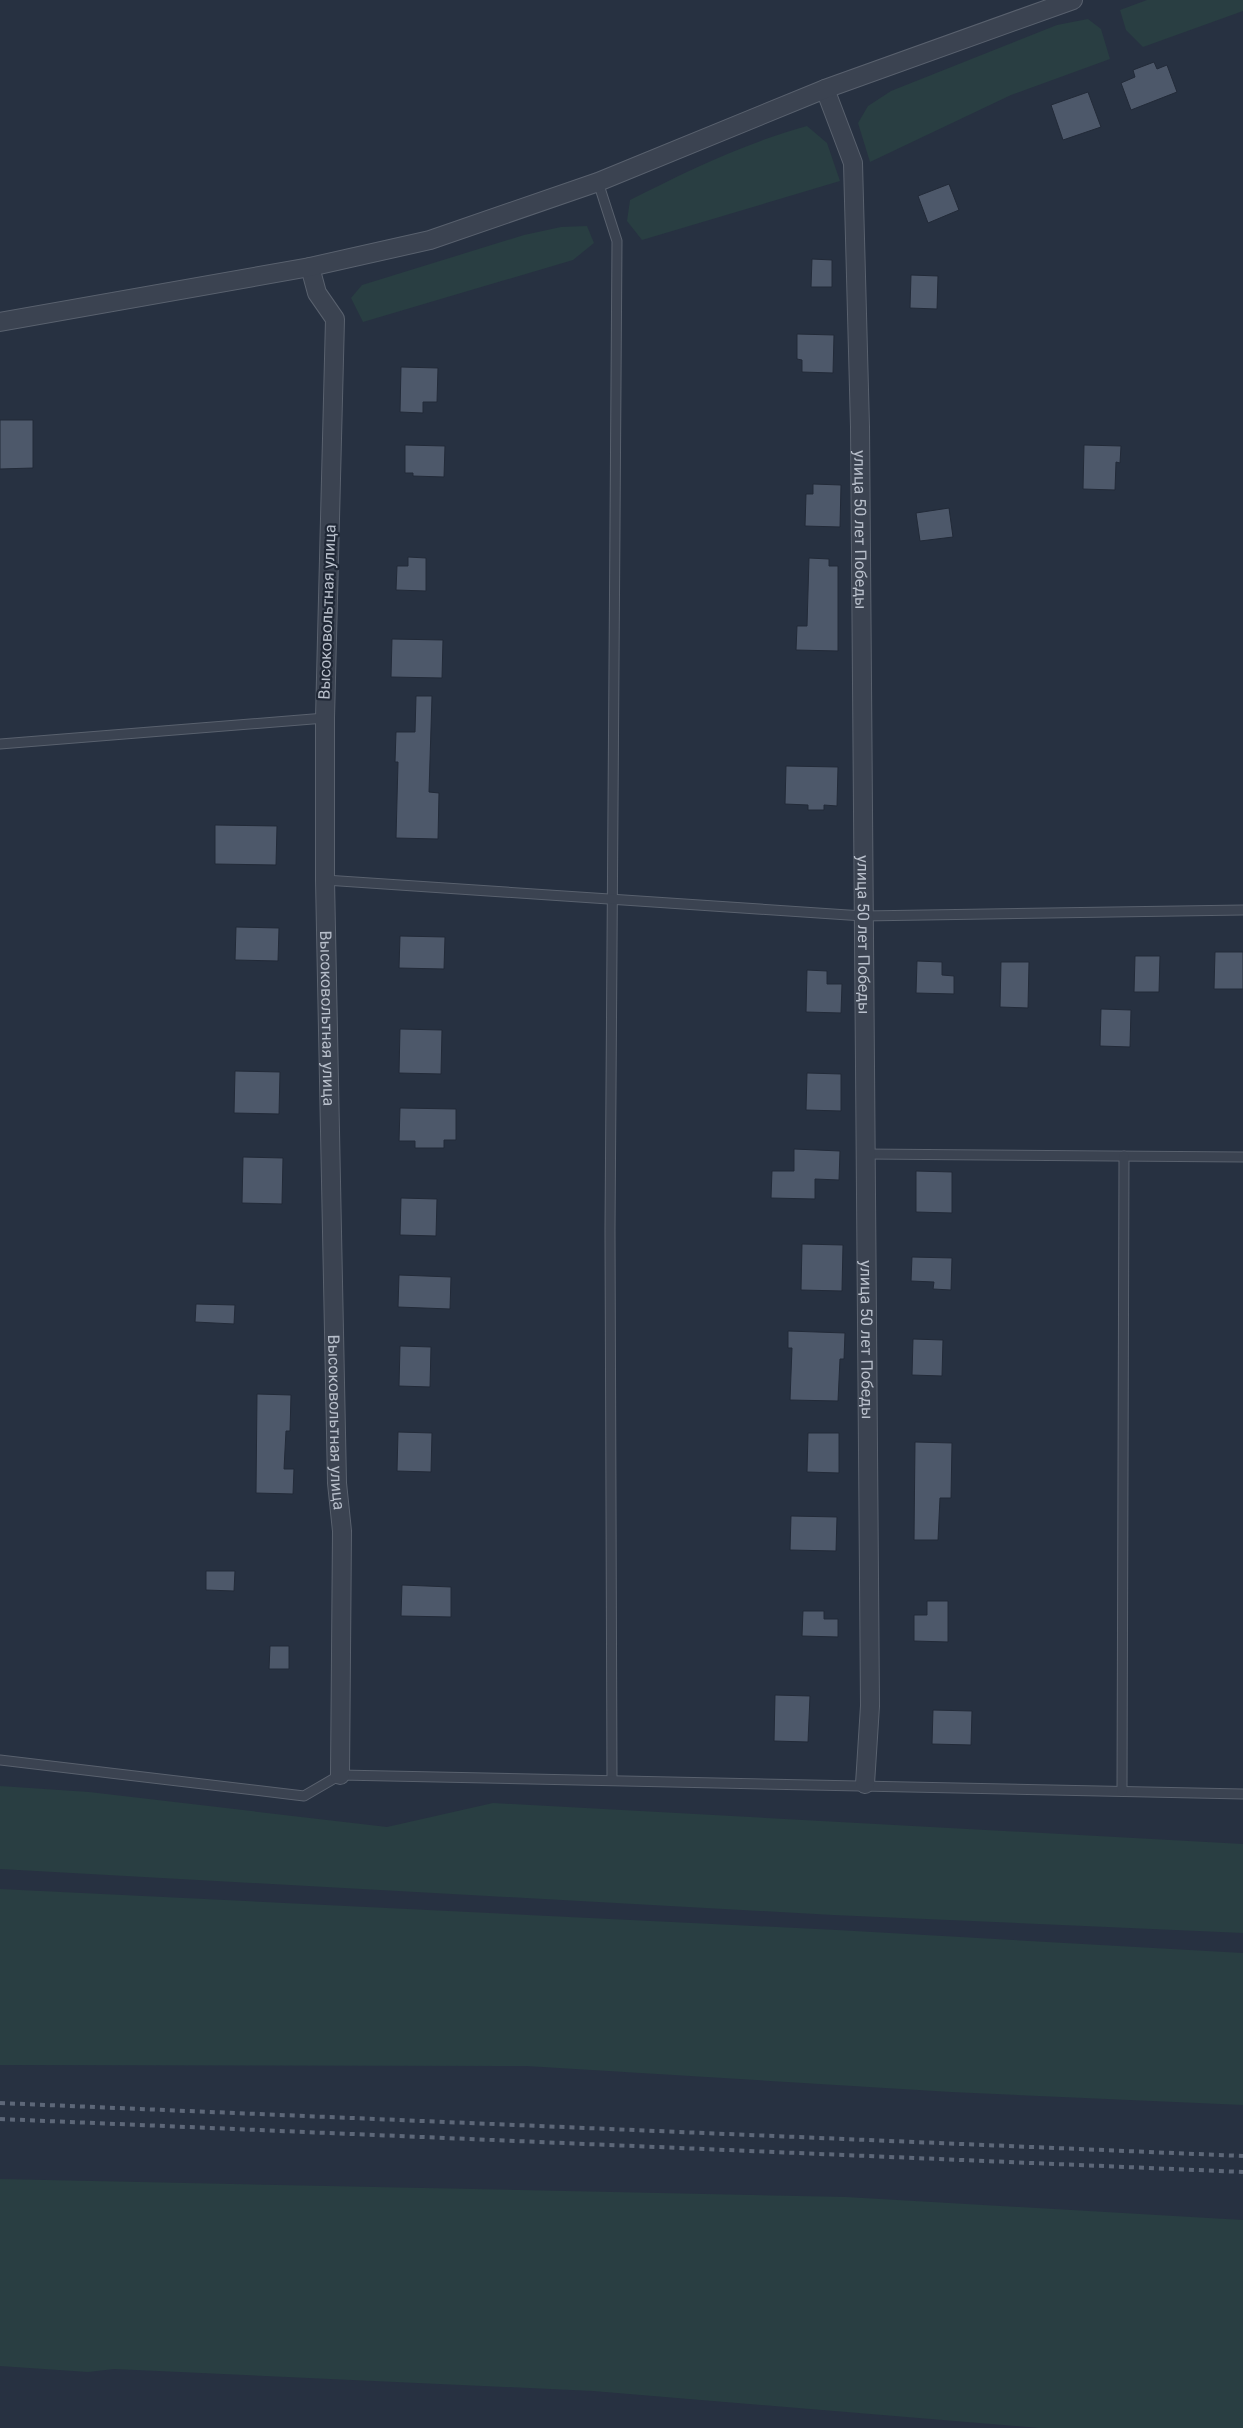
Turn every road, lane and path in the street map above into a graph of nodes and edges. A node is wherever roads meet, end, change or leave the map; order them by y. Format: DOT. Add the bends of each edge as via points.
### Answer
graph roads {
  1 [pos="1073,0"];
  2 [pos="825,89"];
  3 [pos="598,182"];
  4 [pos="310,267"];
  5 [pos="0,322"];
  6 [pos="324,718"];
  7 [pos="0,744"];
  8 [pos="325,880"];
  9 [pos="613,900"];
  10 [pos="1243,910"];
  11 [pos="863,916"];
  12 [pos="865,1154"];
  13 [pos="1124,1156"];
  14 [pos="1243,1157"];
  15 [pos="0,1760"];
  16 [pos="340,1775"];
  17 [pos="612,1780"];
  18 [pos="865,1784"];
  19 [pos="1122,1791"];
  20 [pos="1243,1794"];
  1 -- 2 [label="street"];
  2 -- 3 [label="street"];
  2 -- 11 [label="street, улица 50 лет Победы" via="852,163 860,427"];
  3 -- 4 [label="street" via="430,240"];
  3 -- 9 [label="lane" via="617,242"];
  4 -- 5 [label="street"];
  4 -- 6 [label="street, Высоковольтная улица" via="317,294 335,319"];
  6 -- 7 [label="lane"];
  6 -- 8 [label="street, Высоковольтная улица"];
  8 -- 9 [label="lane"];
  8 -- 16 [label="street, Высоковольтная улица" via="337,1483 342,1531"];
  9 -- 11 [label="lane"];
  9 -- 17 [label="lane" via="610,1230"];
  10 -- 11 [label="lane"];
  11 -- 12 [label="street, улица 50 лет Победы"];
  12 -- 13 [label="lane"];
  12 -- 18 [label="street, улица 50 лет Победы" via="870,1706"];
  13 -- 14 [label="lane"];
  13 -- 19 [label="lane"];
  15 -- 16 [label="lane" via="304,1796"];
  16 -- 17 [label="lane"];
  17 -- 18 [label="lane"];
  18 -- 19 [label="lane"];
  19 -- 20 [label="lane"];
}
